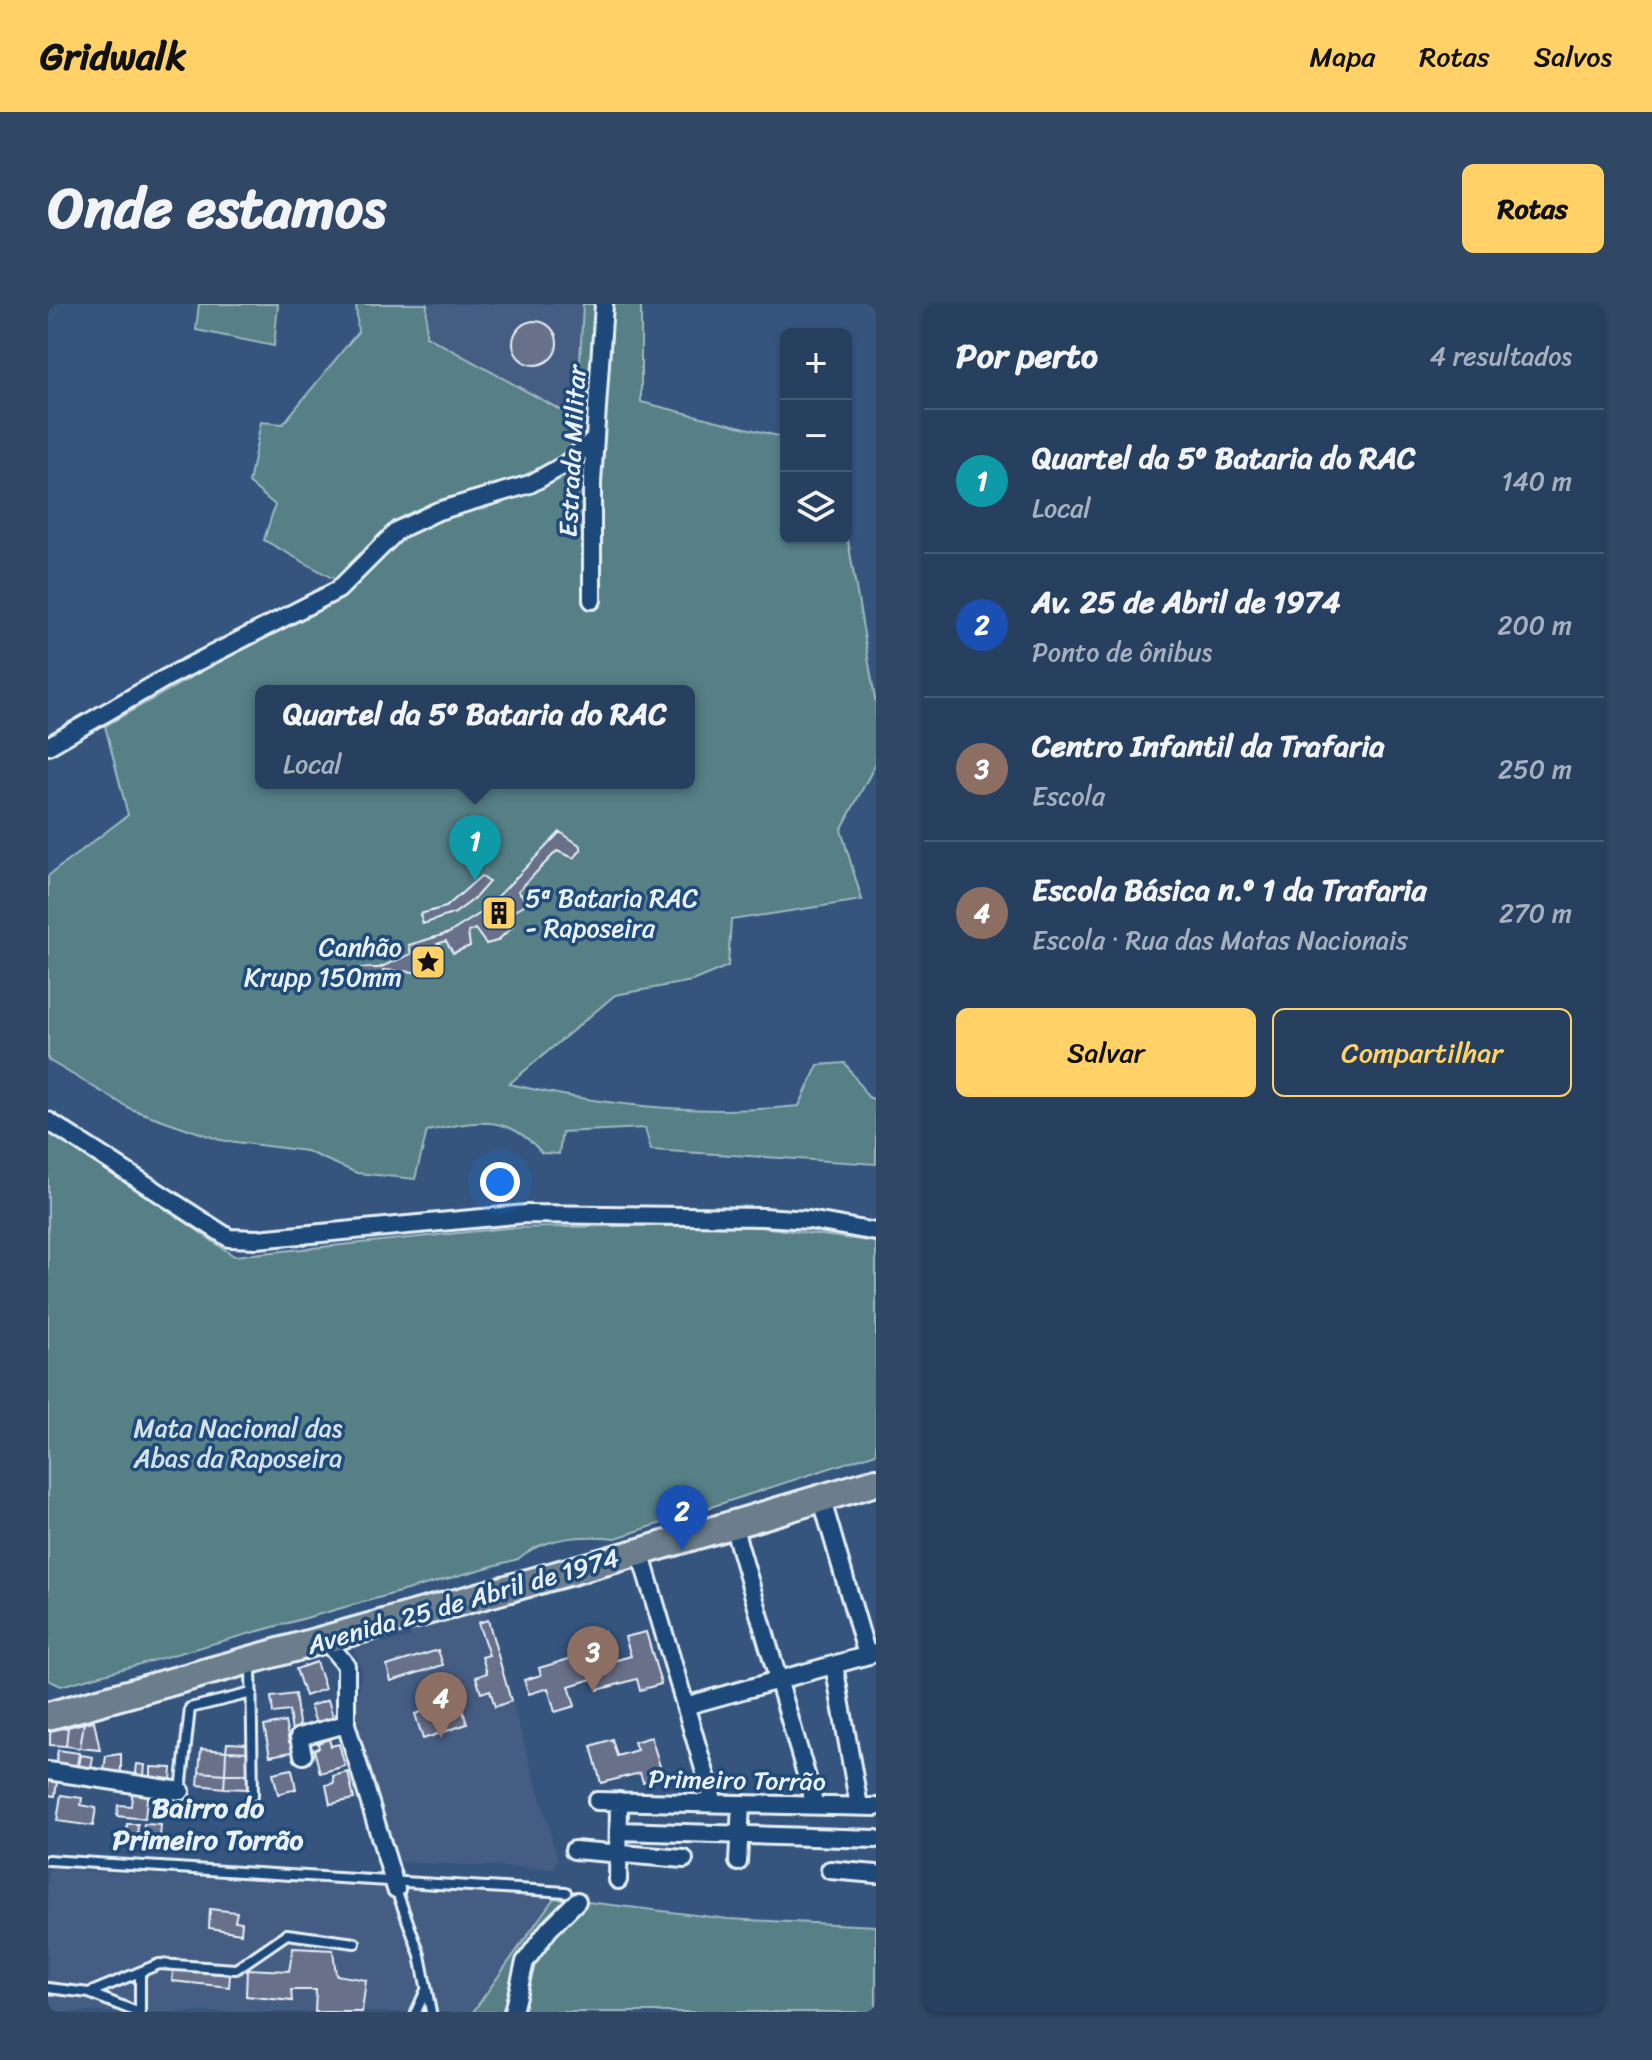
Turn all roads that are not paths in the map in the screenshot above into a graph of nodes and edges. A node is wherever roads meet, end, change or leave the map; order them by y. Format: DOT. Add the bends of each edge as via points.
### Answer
graph roads {
  1 [pos="604,304"];
  2 [pos="594,439"];
  3 [pos="592,600"];
  4 [pos="48,746"];
  5 [pos="48,1121"];
  6 [pos="876,1232"];
  7 [pos="876,1482"];
  8 [pos="821,1497"];
  9 [pos="733,1525"];
  10 [pos="640,1552"];
  11 [pos="325,1640"];
  12 [pos="872,1654"];
  13 [pos="251,1660"];
  14 [pos="834,1665"];
  15 [pos="778,1680"];
  16 [pos="252,1693"];
  17 [pos="685,1706"];
  18 [pos="48,1716"];
  19 [pos="346,1724"];
  20 [pos="303,1755"];
  21 [pos="48,1771"];
  22 [pos="181,1791"];
  23 [pos="253,1795"];
  24 [pos="597,1801"];
  25 [pos="619,1801"];
  26 [pos="714,1803"];
  27 [pos="741,1804"];
  28 [pos="815,1805"];
  29 [pos="859,1806"];
  30 [pos="876,1807"];
  31 [pos="619,1831"];
  32 [pos="740,1835"];
  33 [pos="876,1839"];
  34 [pos="574,1850"];
  35 [pos="618,1853"];
  36 [pos="684,1859"];
  37 [pos="48,1860"];
  38 [pos="738,1862"];
  39 [pos="830,1870"];
  40 [pos="876,1874"];
  41 [pos="618,1880"];
  42 [pos="395,1885"];
  43 [pos="572,1896"];
  44 [pos="355,1943"];
  45 [pos="140,1973"];
  46 [pos="48,1988"];
  47 [pos="426,1989"];
  48 [pos="89,1993"];
  49 [pos="139,2012"];
  50 [pos="416,2012"];
  51 [pos="431,2012"];
  52 [pos="513,2012"];
  1 -- 2 [label="street, Estrada Militar"];
  2 -- 3 [label="street, Estrada Militar"];
  2 -- 4 [label="street" via="566,464 530,484 438,511 398,530 338,590 164,679"];
  5 -- 6 [label="street" via="229,1238 541,1214 763,1217"];
  7 -- 8 [label="main road, Avenida 25 de Abril de 1974"];
  8 -- 9 [label="main road, Avenida 25 de Abril de 1974"];
  8 -- 12 [label="street"];
  9 -- 10 [label="main road, Avenida 25 de Abril de 1974"];
  9 -- 15 [label="street"];
  10 -- 11 [label="main road, Avenida 25 de Abril de 1974"];
  10 -- 17 [label="street"];
  11 -- 13 [label="main road, Avenida 25 de Abril de 1974"];
  11 -- 19 [label="street" via="346,1665"];
  12 -- 14 [label="street"];
  13 -- 16 [label="lane"];
  13 -- 18 [label="main road, Avenida 25 de Abril de 1974"];
  14 -- 15 [label="street"];
  14 -- 29 [label="street"];
  15 -- 17 [label="street"];
  15 -- 28 [label="street"];
  16 -- 22 [label="lane" via="190,1708"];
  16 -- 23 [label="lane"];
  17 -- 26 [label="street"];
  19 -- 20 [label="street" via="299,1737"];
  19 -- 42 [label="street"];
  21 -- 22 [label="street"];
  24 -- 25 [label="street, Primeiro Torrão"];
  25 -- 26 [label="street, Primeiro Torrão"];
  25 -- 31 [label="street"];
  26 -- 27 [label="street, Primeiro Torrão"];
  27 -- 28 [label="street, Primeiro Torrão"];
  27 -- 32 [label="street"];
  28 -- 29 [label="street, Primeiro Torrão"];
  29 -- 30 [label="street, Primeiro Torrão"];
  31 -- 32 [label="street, Primeiro Torrão"];
  31 -- 35 [label="street"];
  32 -- 33 [label="street, Primeiro Torrão"];
  32 -- 38 [label="street"];
  34 -- 35 [label="street"];
  35 -- 36 [label="street"];
  35 -- 41 [label="street"];
  37 -- 42 [label="lane"];
  39 -- 40 [label="street"];
  42 -- 43 [label="lane"];
  42 -- 47 [label="lane"];
  43 -- 52 [label="street" via="525,1962"];
  44 -- 45 [label="lane" via="287,1934 236,1969 159,1964"];
  45 -- 48 [label="lane"];
  45 -- 49 [label="lane"];
  46 -- 48 [label="lane"];
  47 -- 50 [label="lane"];
  47 -- 51 [label="lane"];
  48 -- 49 [label="lane"];
}
